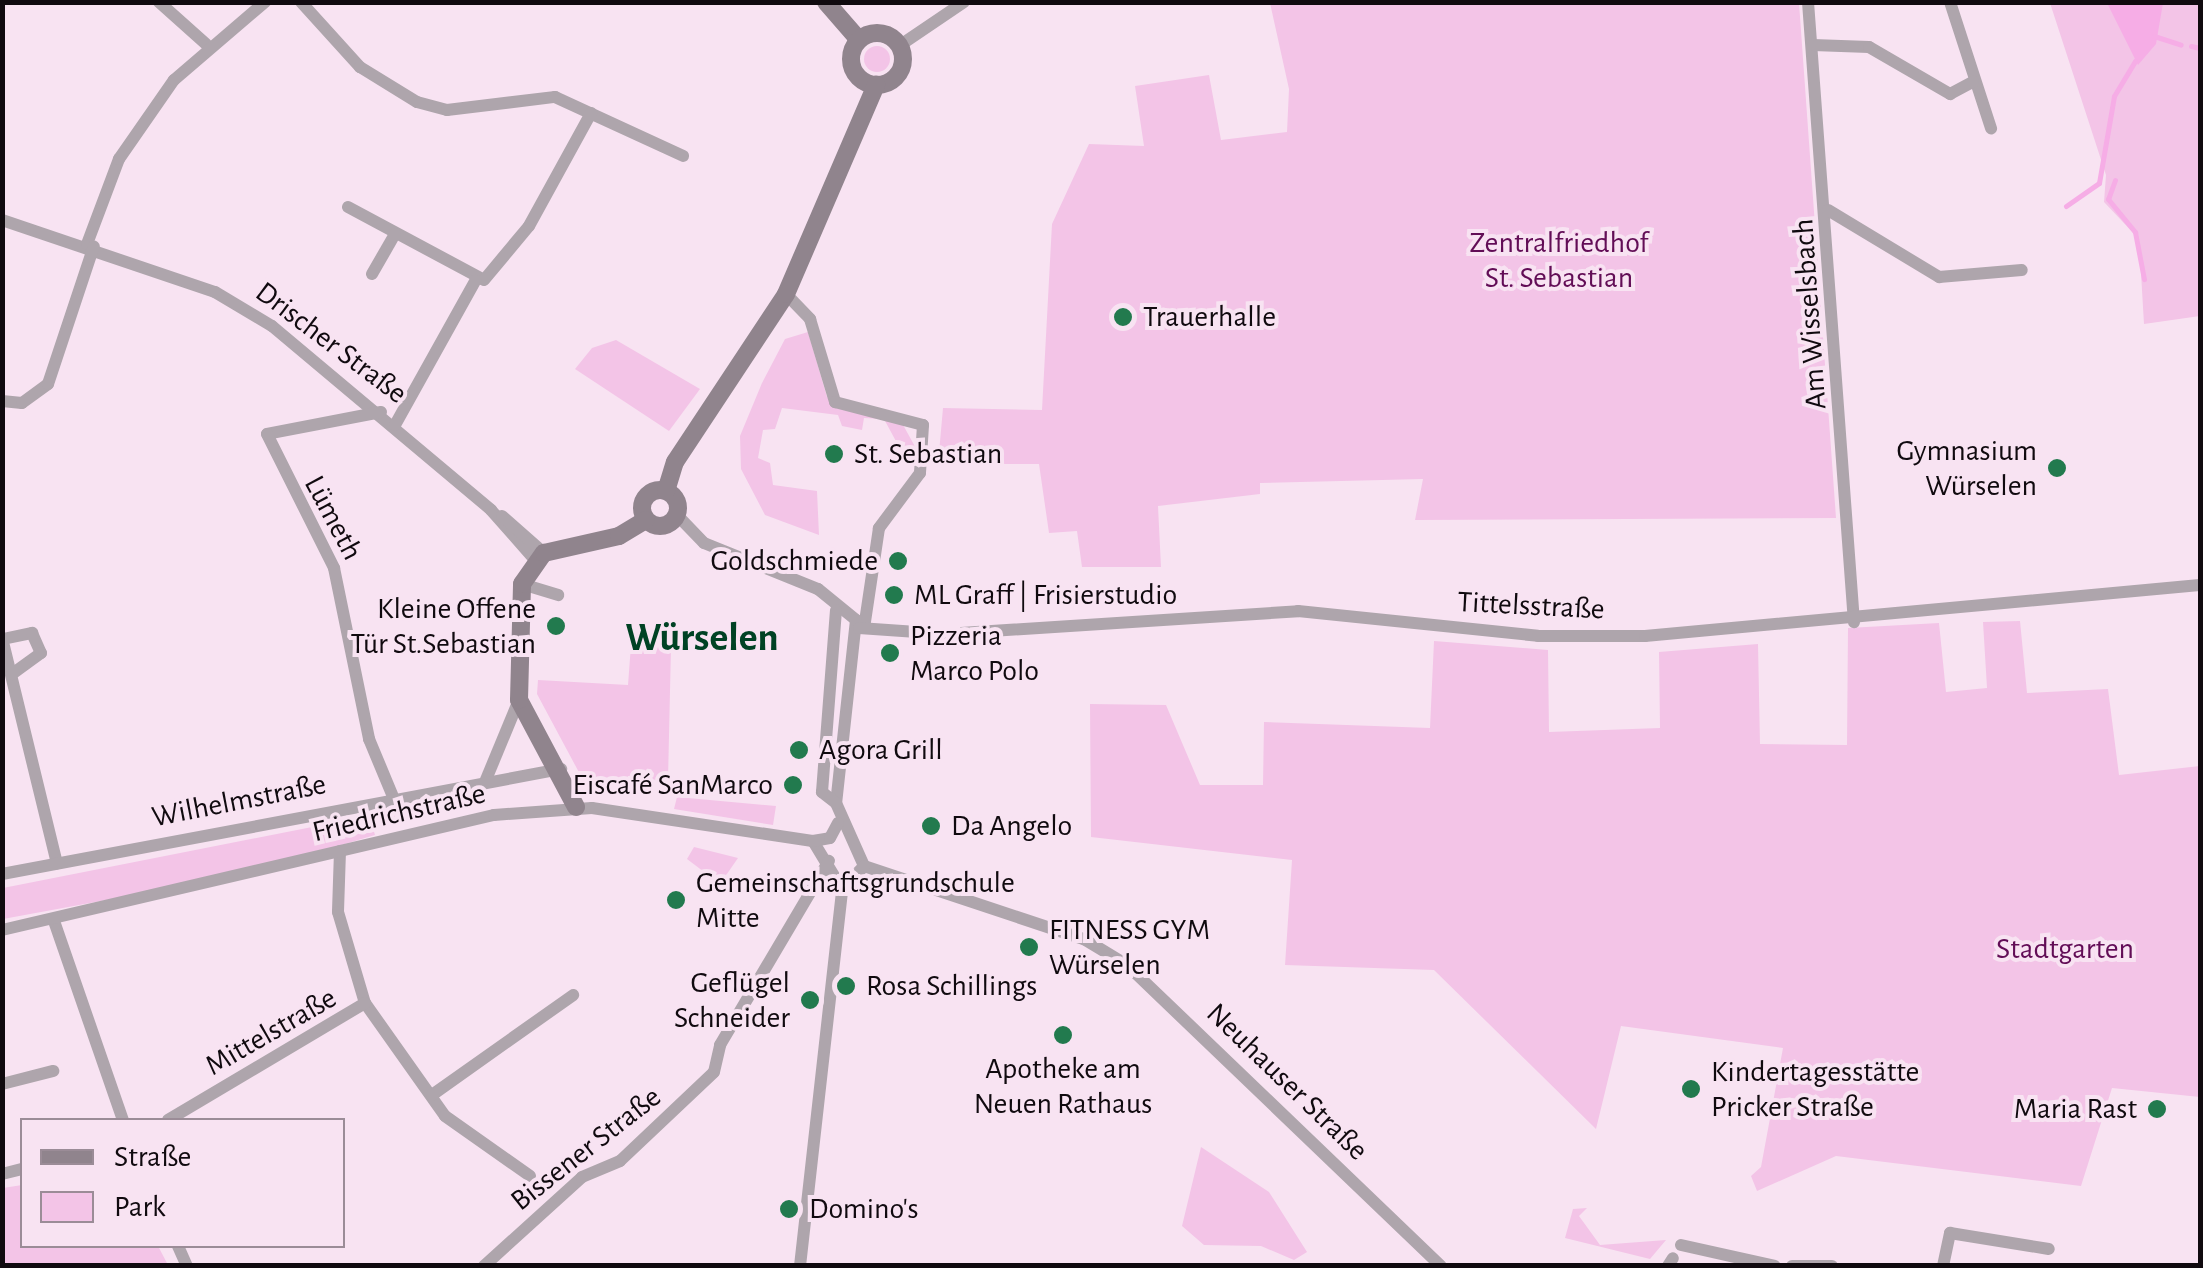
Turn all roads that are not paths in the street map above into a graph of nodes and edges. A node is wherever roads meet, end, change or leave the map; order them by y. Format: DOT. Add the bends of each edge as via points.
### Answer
graph roads {
  1 [pos="159,2"];
  2 [pos="265,2"];
  3 [pos="301,2"];
  4 [pos="826,2"];
  5 [pos="964,2"];
  6 [pos="1808,2"];
  7 [pos="1950,2"];
  8 [pos="859,40"];
  9 [pos="206,44"];
  10 [pos="1813,45"];
  11 [pos="899,46"];
  12 [pos="1973,82"];
  13 [pos="876,85"];
  14 [pos="592,113"];
  15 [pos="1991,128"];
  16 [pos="682,156"];
  17 [pos="348,207"];
  18 [pos="1828,210"];
  19 [pos="2,220"];
  20 [pos="395,234"];
  21 [pos="90,245"];
  22 [pos="2022,270"];
  23 [pos="372,274"];
  24 [pos="476,281"];
  25 [pos="786,294"];
  26 [pos="2,402"];
  27 [pos="381,412"];
  28 [pos="395,425"];
  29 [pos="666,491"];
  30 [pos="676,515"];
  31 [pos="646,520"];
  32 [pos="540,557"];
  33 [pos="522,584"];
  34 [pos="2200,585"];
  35 [pos="558,596"];
  36 [pos="841,610"];
  37 [pos="1854,622"];
  38 [pos="862,628"];
  39 [pos="3,639"];
  40 [pos="5,657"];
  41 [pos="12,674"];
  42 [pos="519,700"];
  43 [pos="563,769"];
  44 [pos="485,782"];
  45 [pos="394,799"];
  46 [pos="836,804"];
  47 [pos="576,808"];
  48 [pos="838,824"];
  49 [pos="813,841"];
  50 [pos="340,851"];
  51 [pos="829,861"];
  52 [pos="57,863"];
  53 [pos="864,866"];
  54 [pos="2,874"];
  55 [pos="842,889"];
  56 [pos="54,920"];
  57 [pos="2,930"];
  58 [pos="573,995"];
  59 [pos="365,1002"];
  60 [pos="53,1071"];
  61 [pos="2,1084"];
  62 [pos="432,1096"];
  63 [pos="122,1118"];
  64 [pos="171,1118"];
  65 [pos="530,1176"];
  66 [pos="2050,1248"];
  67 [pos="1674,1256"];
  68 [pos="484,1266"];
  69 [pos="800,1266"];
  70 [pos="1441,1266"];
  71 [pos="1775,1266"];
  72 [pos="1792,1266"];
  73 [pos="1832,1266"];
  74 [pos="1943,1266"];
  1 -- 9 [label="street"];
  2 -- 9 [label="street"];
  3 -- 14 [label="street" via="360,66 417,102 447,110 541,95"];
  4 -- 8 [label="street"];
  5 -- 11 [label="street"];
  6 -- 10 [label="street, Am Wisselsbach"];
  7 -- 12 [label="street"];
  8 -- 11 [label="street" via="881,33"];
  8 -- 13 [label="street" via="851,64"];
  9 -- 21 [label="street" via="120,159"];
  10 -- 12 [label="street" via="1869,47 1950,94"];
  10 -- 18 [label="street, Am Wisselsbach"];
  11 -- 13 [label="street" via="901,69"];
  12 -- 15 [label="street"];
  13 -- 25 [label="street"];
  14 -- 16 [label="street"];
  14 -- 24 [label="street" via="529,226 491,276"];
  17 -- 20 [label="street"];
  18 -- 22 [label="street" via="1939,278"];
  18 -- 37 [label="street, Am Wisselsbach"];
  19 -- 21 [label="street, Drischer Straße"];
  20 -- 23 [label="street"];
  20 -- 24 [label="street"];
  21 -- 26 [label="street" via="48,384 22,403"];
  21 -- 27 [label="street, Drischer Straße" via="215,292"];
  24 -- 28 [label="street"];
  25 -- 29 [label="street" via="675,462"];
  25 -- 38 [label="street" via="810,319 836,402 923,425 920,473 879,528"];
  27 -- 28 [label="street, Drischer Straße"];
  27 -- 45 [label="street, Lümeth" via="266,434 334,568 369,739"];
  28 -- 32 [label="street, Drischer Straße"];
  29 -- 30 [label="street"];
  29 -- 31 [label="street" via="645,498"];
  30 -- 31 [label="street" via="663,526"];
  30 -- 36 [label="street" via="704,543"];
  31 -- 32 [label="street" via="619,536"];
  32 -- 33 [label="street"];
  33 -- 35 [label="street"];
  33 -- 42 [label="street"];
  34 -- 37 [label="street, Tittelsstraße"];
  36 -- 38 [label="street"];
  36 -- 46 [label="street" via="822,792"];
  37 -- 38 [label="street, Tittelsstraße" via="1538,636 1298,611 966,634"];
  38 -- 46 [label="street"];
  39 -- 40 [label="street"];
  39 -- 41 [label="street" via="32,633 40,652"];
  40 -- 41 [label="street"];
  41 -- 52 [label="street"];
  42 -- 43 [label="street"];
  42 -- 44 [label="street"];
  43 -- 44 [label="street, Wilhelmstraße"];
  43 -- 47 [label="street"];
  44 -- 45 [label="street, Wilhelmstraße"];
  45 -- 52 [label="street, Wilhelmstraße"];
  46 -- 48 [label="street"];
  47 -- 49 [label="street, Friedrichstraße"];
  47 -- 50 [label="street, Friedrichstraße" via="494,815"];
  48 -- 49 [label="street"];
  48 -- 53 [label="street"];
  49 -- 51 [label="street"];
  50 -- 56 [label="street, Friedrichstraße"];
  50 -- 59 [label="street, Mittelstraße" via="338,912"];
  51 -- 55 [label="street"];
  51 -- 68 [label="street, Bissener Straße" via="801,901 762,985 720,1045 714,1072 620,1161 582,1176"];
  52 -- 54 [label="street, Wilhelmstraße"];
  53 -- 55 [label="street"];
  53 -- 70 [label="street, Neuhauser Straße" via="1084,939 1128,964"];
  55 -- 69 [label="street"];
  56 -- 57 [label="street, Friedrichstraße"];
  56 -- 63 [label="street"];
  58 -- 62 [label="street"];
  59 -- 62 [label="street"];
  59 -- 64 [label="street, Mittelstraße"];
  60 -- 61 [label="street"];
  62 -- 65 [label="street" via="458,1128"];
  66 -- 74 [label="street" via="1950,1233"];
  67 -- 71 [label="street"];
  72 -- 73 [label="street"];
}
